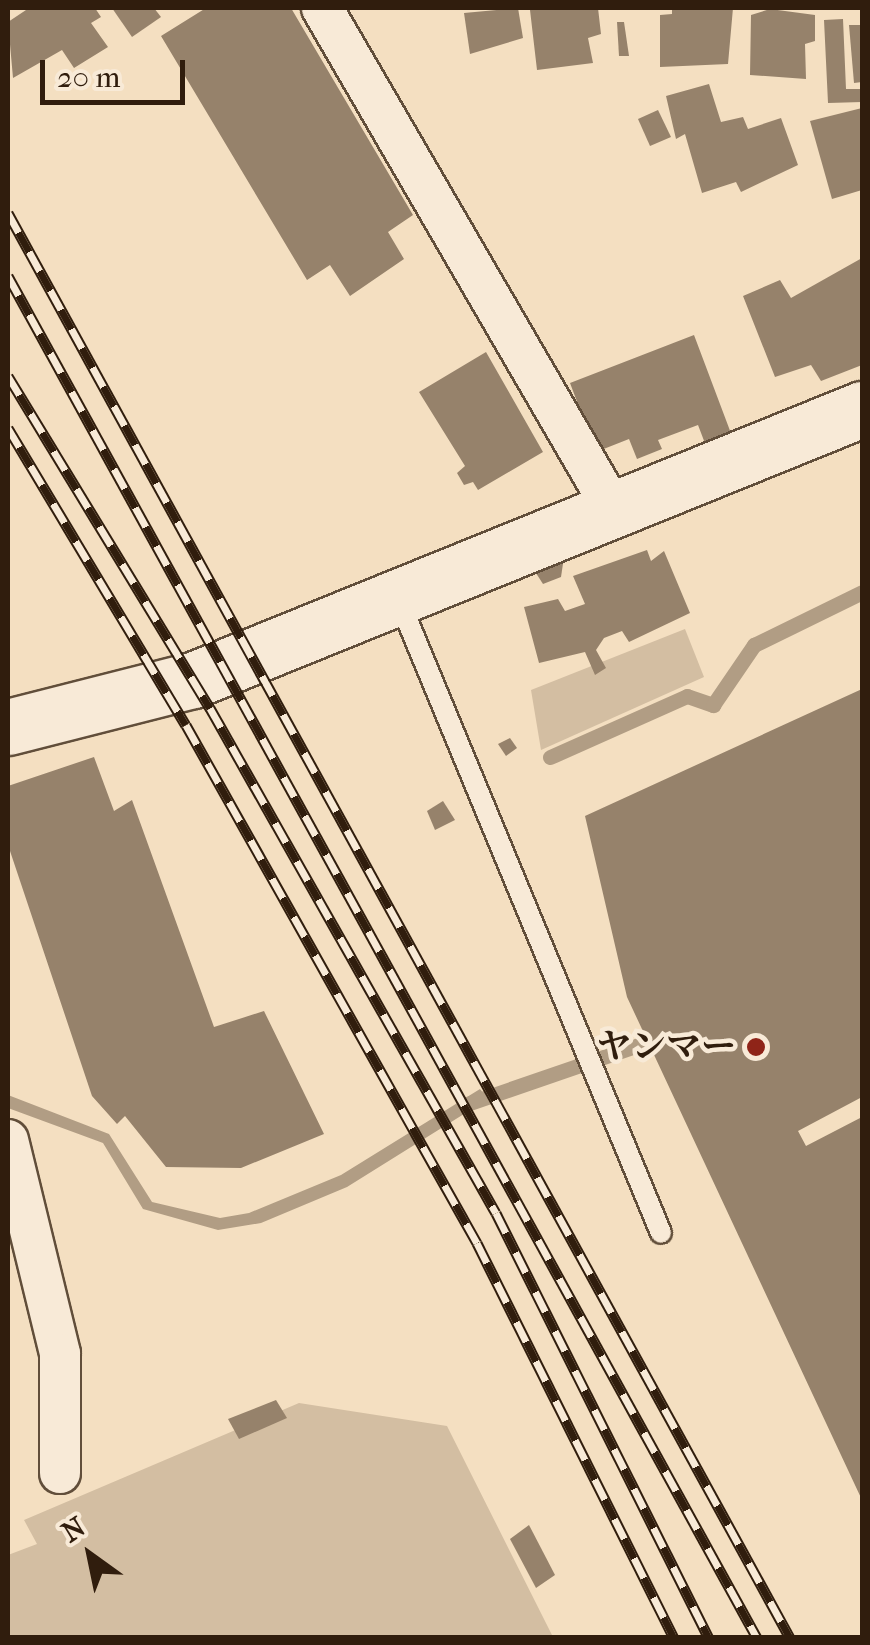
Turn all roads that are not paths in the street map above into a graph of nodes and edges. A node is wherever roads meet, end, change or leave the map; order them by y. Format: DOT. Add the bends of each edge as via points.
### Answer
graph roads {
  1 [pos="322,8"];
  2 [pos="862,409"];
  3 [pos="612,508"];
  4 [pos="398,596"];
  5 [pos="8,727"];
  6 [pos="8,1140"];
  7 [pos="661,1233"];
  8 [pos="60,1473"];
  1 -- 3 [label="street"];
  2 -- 3 [label="street"];
  3 -- 4 [label="street"];
  4 -- 5 [label="street" via="166,690"];
  4 -- 7 [label="lane"];
  6 -- 8 [label="street" via="60,1354"];
}
